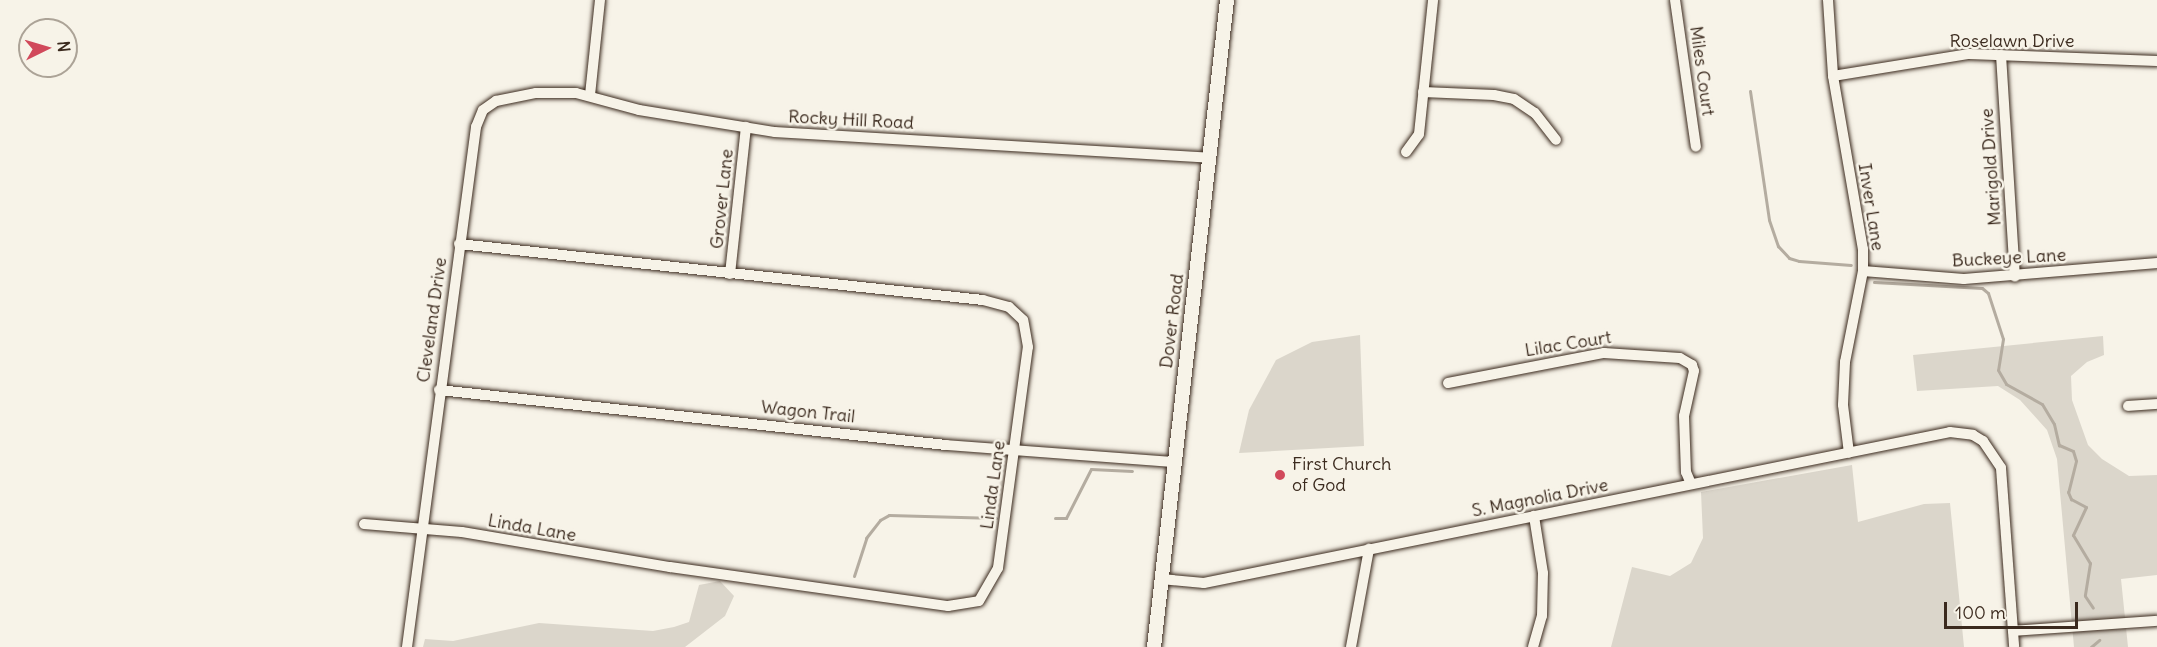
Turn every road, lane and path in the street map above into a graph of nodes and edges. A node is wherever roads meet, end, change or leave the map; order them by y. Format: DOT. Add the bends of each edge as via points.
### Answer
graph roads {
  1 [pos="600,0"];
  2 [pos="1227,0"];
  3 [pos="1433,0"];
  4 [pos="1675,0"];
  5 [pos="1828,0"];
  6 [pos="2001,55"];
  7 [pos="2157,61"];
  8 [pos="1833,76"];
  9 [pos="1424,92"];
  10 [pos="590,95"];
  11 [pos="746,127"];
  12 [pos="1556,140"];
  13 [pos="1696,147"];
  14 [pos="1406,152"];
  15 [pos="1209,158"];
  16 [pos="459,244"];
  17 [pos="2157,263"];
  18 [pos="1863,271"];
  19 [pos="730,274"];
  20 [pos="2015,277"];
  21 [pos="1448,383"];
  22 [pos="439,390"];
  23 [pos="2157,404"];
  24 [pos="2128,406"];
  25 [pos="1015,450"];
  26 [pos="1849,453"];
  27 [pos="1174,462"];
  28 [pos="1691,484"];
  29 [pos="1534,516"];
  30 [pos="364,524"];
  31 [pos="421,530"];
  32 [pos="1369,549"];
  33 [pos="1161,579"];
  34 [pos="2157,621"];
  35 [pos="2013,631"];
  36 [pos="407,647"];
  37 [pos="1154,647"];
  38 [pos="1351,647"];
  39 [pos="1533,647"];
  40 [pos="2014,647"];
  1 -- 10 [label="street"];
  2 -- 15 [label="main road, Dover Road"];
  3 -- 9 [label="street"];
  4 -- 13 [label="street, Miles Court"];
  5 -- 8 [label="street, Inver Lane"];
  6 -- 7 [label="street, Roselawn Drive"];
  6 -- 8 [label="street, Roselawn Drive" via="1945,56"];
  6 -- 20 [label="street, Marigold Drive"];
  8 -- 18 [label="street, Inver Lane" via="1861,233"];
  9 -- 12 [label="street" via="1514,99 1535,113"];
  9 -- 14 [label="street" via="1419,134"];
  10 -- 11 [label="street, Rocky Hill Road" via="639,110"];
  10 -- 16 [label="street, Cleveland Drive" via="513,95 483,110 476,127"];
  11 -- 15 [label="street, Rocky Hill Road" via="775,132"];
  11 -- 19 [label="street, Grover Lane"];
  15 -- 27 [label="main road, Dover Road"];
  16 -- 19 [label="street, Linda Lane"];
  16 -- 22 [label="street, Cleveland Drive"];
  17 -- 20 [label="street, Buckeye Lane"];
  18 -- 20 [label="street, Buckeye Lane" via="1949,279"];
  18 -- 26 [label="street, Inver Lane" via="1845,362 1843,405"];
  19 -- 25 [label="street, Linda Lane" via="983,300 1009,307 1023,320 1028,347"];
  21 -- 28 [label="street, Lilac Court" via="1620,352 1666,356 1692,365 1694,380 1683,433 1686,472"];
  22 -- 25 [label="street, Wagon Trail"];
  22 -- 31 [label="street, Cleveland Drive"];
  23 -- 24 [label="street"];
  25 -- 27 [label="street, Wagon Trail"];
  25 -- 31 [label="street, Linda Lane" via="998,568 984,597 966,606 788,584 462,532"];
  26 -- 28 [label="street, S. Magnolia Drive"];
  26 -- 35 [label="street, S. Magnolia Drive" via="1950,432 1973,435 1996,456 2002,479"];
  27 -- 33 [label="main road, Dover Road"];
  28 -- 29 [label="street, S. Magnolia Drive"];
  29 -- 32 [label="street, S. Magnolia Drive"];
  29 -- 39 [label="street" via="1543,573 1543,606"];
  30 -- 31 [label="street, Linda Lane"];
  31 -- 36 [label="street, Cleveland Drive"];
  32 -- 33 [label="street, S. Magnolia Drive" via="1204,583"];
  32 -- 38 [label="street"];
  33 -- 37 [label="main road, Dover Road"];
  34 -- 35 [label="street"];
  35 -- 40 [label="street, S. Magnolia Drive"];
}
